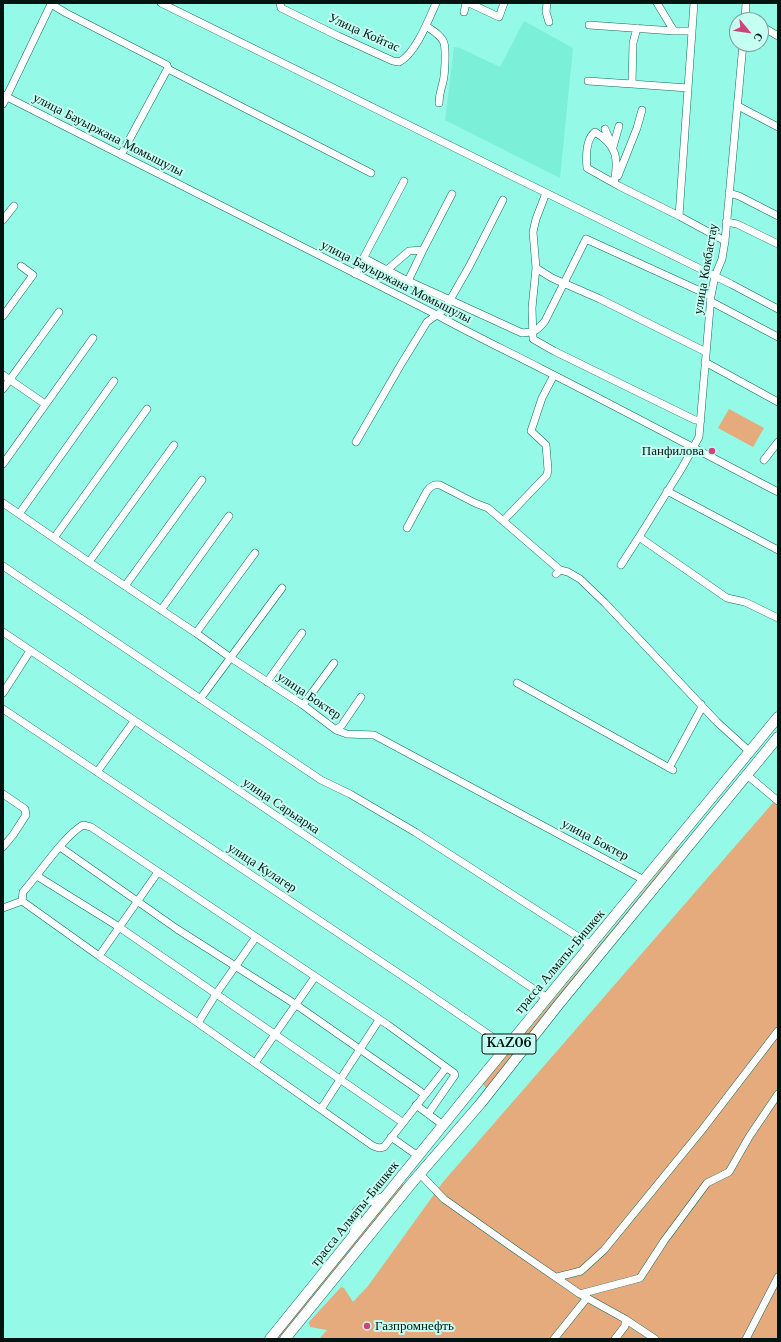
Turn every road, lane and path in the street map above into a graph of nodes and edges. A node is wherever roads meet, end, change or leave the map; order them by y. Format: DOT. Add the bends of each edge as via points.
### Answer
graph roads {
  1 [pos="160,3"];
  2 [pos="280,3"];
  3 [pos="436,3"];
  4 [pos="468,3"];
  5 [pos="504,3"];
  6 [pos="548,3"];
  7 [pos="657,3"];
  8 [pos="694,3"];
  9 [pos="51,4"];
  10 [pos="464,12"];
  11 [pos="549,22"];
  12 [pos="589,25"];
  13 [pos="426,26"];
  14 [pos="637,28"];
  15 [pos="674,31"];
  16 [pos="691,31"];
  17 [pos="769,31"];
  18 [pos="778,36"];
  19 [pos="742,52"];
  20 [pos="168,69"];
  21 [pos="588,81"];
  22 [pos="632,84"];
  23 [pos="688,88"];
  24 [pos="5,96"];
  25 [pos="439,103"];
  26 [pos="3,104"];
  27 [pos="738,106"];
  28 [pos="642,110"];
  29 [pos="619,126"];
  30 [pos="778,127"];
  31 [pos="604,128"];
  32 [pos="613,147"];
  33 [pos="121,155"];
  34 [pos="371,174"];
  35 [pos="404,180"];
  36 [pos="614,183"];
  37 [pos="546,193"];
  38 [pos="729,193"];
  39 [pos="452,194"];
  40 [pos="503,200"];
  41 [pos="14,206"];
  42 [pos="678,216"];
  43 [pos="778,216"];
  44 [pos="3,220"];
  45 [pos="726,222"];
  46 [pos="725,241"];
  47 [pos="778,244"];
  48 [pos="423,250"];
  49 [pos="364,258"];
  50 [pos="21,266"];
  51 [pos="536,268"];
  52 [pos="387,270"];
  53 [pos="355,274"];
  54 [pos="715,276"];
  55 [pos="408,281"];
  56 [pos="564,283"];
  57 [pos="711,299"];
  58 [pos="450,300"];
  59 [pos="778,308"];
  60 [pos="445,309"];
  61 [pos="60,312"];
  62 [pos="437,315"];
  63 [pos="3,316"];
  64 [pos="447,321"];
  65 [pos="532,332"];
  66 [pos="778,337"];
  67 [pos="93,338"];
  68 [pos="706,352"];
  69 [pos="705,362"];
  70 [pos="3,375"];
  71 [pos="554,375"];
  72 [pos="10,380"];
  73 [pos="114,381"];
  74 [pos="3,389"];
  75 [pos="778,402"];
  76 [pos="45,404"];
  77 [pos="147,409"];
  78 [pos="701,420"];
  79 [pos="356,442"];
  80 [pos="778,442"];
  81 [pos="174,445"];
  82 [pos="694,448"];
  83 [pos="764,460"];
  84 [pos="3,464"];
  85 [pos="202,480"];
  86 [pos="667,491"];
  87 [pos="778,492"];
  88 [pos="3,503"];
  89 [pos="19,514"];
  90 [pos="229,516"];
  91 [pos="503,521"];
  92 [pos="407,528"];
  93 [pos="639,536"];
  94 [pos="54,538"];
  95 [pos="778,550"];
  96 [pos="255,553"];
  97 [pos="89,562"];
  98 [pos="620,564"];
  99 [pos="3,566"];
  100 [pos="125,586"];
  101 [pos="282,588"];
  102 [pos="161,610"];
  103 [pos="778,618"];
  104 [pos="3,632"];
  105 [pos="196,633"];
  106 [pos="302,633"];
  107 [pos="30,651"];
  108 [pos="231,658"];
  109 [pos="334,663"];
  110 [pos="267,682"];
  111 [pos="517,683"];
  112 [pos="3,692"];
  113 [pos="361,698"];
  114 [pos="200,699"];
  115 [pos="701,704"];
  116 [pos="303,705"];
  117 [pos="3,709"];
  118 [pos="778,718"];
  119 [pos="134,720"];
  120 [pos="336,730"];
  121 [pos="778,737"];
  122 [pos="750,752"];
  123 [pos="97,772"];
  124 [pos="747,775"];
  125 [pos="3,794"];
  126 [pos="778,801"];
  127 [pos="678,838"];
  128 [pos="3,847"];
  129 [pos="60,847"];
  130 [pos="689,847"];
  131 [pos="158,872"];
  132 [pos="37,876"];
  133 [pos="644,880"];
  134 [pos="22,901"];
  135 [pos="138,901"];
  136 [pos="3,908"];
  137 [pos="119,927"];
  138 [pos="256,937"];
  139 [pos="591,945"];
  140 [pos="99,956"];
  141 [pos="236,966"];
  142 [pos="315,977"];
  143 [pos="216,994"];
  144 [pos="547,998"];
  145 [pos="295,1004"];
  146 [pos="379,1020"];
  147 [pos="198,1023"];
  148 [pos="778,1031"];
  149 [pos="275,1035"];
  150 [pos="506,1047"];
  151 [pos="359,1050"];
  152 [pos="255,1063"];
  153 [pos="446,1068"];
  154 [pos="340,1080"];
  155 [pos="469,1093"];
  156 [pos="424,1094"];
  157 [pos="778,1094"];
  158 [pos="481,1103"];
  159 [pos="416,1105"];
  160 [pos="321,1109"];
  161 [pos="428,1114"];
  162 [pos="402,1122"];
  163 [pos="443,1125"];
  164 [pos="391,1137"];
  165 [pos="418,1156"];
  166 [pos="420,1174"];
  167 [pos="388,1194"];
  168 [pos="350,1241"];
  169 [pos="778,1277"];
  170 [pos="557,1278"];
  171 [pos="580,1294"];
  172 [pos="588,1298"];
  173 [pos="625,1319"];
  174 [pos="270,1339"];
  175 [pos="285,1339"];
  176 [pos="554,1339"];
  177 [pos="615,1339"];
  178 [pos="655,1339"];
  179 [pos="746,1339"];
  1 -- 37 [label="street"];
  2 -- 13 [label="street, Улица Койтас" via="281,8 399,62 407,56"];
  3 -- 13 [label="street, Улица Койтас"];
  4 -- 5 [label="street" via="499,17"];
  4 -- 10 [label="street"];
  6 -- 11 [label="street" via="546,12"];
  7 -- 15 [label="street"];
  8 -- 16 [label="street"];
  9 -- 20 [label="street" via="167,65"];
  9 -- 24 [label="street"];
  12 -- 14 [label="street"];
  13 -- 25 [label="street" via="437,34 444,44 445,70"];
  14 -- 15 [label="street"];
  14 -- 22 [label="street" via="633,43"];
  15 -- 16 [label="street"];
  16 -- 23 [label="street"];
  17 -- 18 [label="street"];
  19 -- 27 [label="street, улица Кокбастау"];
  20 -- 33 [label="street"];
  20 -- 34 [label="street"];
  21 -- 22 [label="street"];
  22 -- 23 [label="street"];
  23 -- 42 [label="street"];
  24 -- 26 [label="street"];
  24 -- 33 [label="street, улица Бауыржана Момышулы"];
  27 -- 30 [label="street"];
  27 -- 38 [label="street, улица Кокбастау"];
  28 -- 36 [label="street" via="625,160"];
  29 -- 32 [label="street"];
  31 -- 32 [label="street"];
  32 -- 36 [label="street" via="617,158"];
  32 -- 36 [label="street" via="593,133 586,161 587,168"];
  33 -- 53 [label="street, улица Бауыржана Момышулы"];
  35 -- 49 [label="street"];
  36 -- 42 [label="street"];
  37 -- 51 [label="street" via="534,232"];
  37 -- 54 [label="street"];
  38 -- 43 [label="street"];
  38 -- 45 [label="street, улица Кокбастау"];
  39 -- 48 [label="street"];
  40 -- 58 [label="street"];
  41 -- 44 [label="street"];
  42 -- 46 [label="street"];
  45 -- 46 [label="street, улица Кокбастау"];
  45 -- 47 [label="street" via="737,224"];
  46 -- 54 [label="street, улица Кокбастау" via="722,259"];
  48 -- 52 [label="street" via="409,252"];
  48 -- 55 [label="street"];
  49 -- 52 [label="street"];
  49 -- 53 [label="street"];
  50 -- 63 [label="street" via="33,275"];
  51 -- 56 [label="street"];
  51 -- 65 [label="street"];
  52 -- 55 [label="street"];
  53 -- 62 [label="street, улица Бауыржана Момышулы"];
  54 -- 57 [label="street, улица Кокбастау"];
  54 -- 59 [label="street"];
  55 -- 58 [label="street"];
  56 -- 57 [label="street" via="586,239"];
  56 -- 65 [label="street" via="545,322 539,330"];
  56 -- 68 [label="street"];
  57 -- 66 [label="street"];
  57 -- 68 [label="street, улица Кокбастау"];
  58 -- 60 [label="street"];
  58 -- 65 [label="street" via="522,332"];
  60 -- 62 [label="street"];
  60 -- 64 [label="street"];
  61 -- 72 [label="street"];
  62 -- 64 [label="street, улица Бауыржана Момышулы"];
  62 -- 79 [label="street" via="427,322"];
  64 -- 71 [label="street, улица Бауыржана Момышулы"];
  65 -- 78 [label="street" via="532,339 554,351 695,420"];
  67 -- 76 [label="street"];
  68 -- 69 [label="street, улица Кокбастау"];
  69 -- 75 [label="street"];
  69 -- 78 [label="street, улица Кокбастау"];
  70 -- 72 [label="street"];
  71 -- 82 [label="street, улица Бауыржана Момышулы"];
  71 -- 91 [label="street" via="542,398 531,431 546,445 547,475"];
  72 -- 74 [label="street"];
  72 -- 76 [label="street"];
  73 -- 89 [label="street"];
  76 -- 84 [label="street"];
  77 -- 94 [label="street"];
  78 -- 82 [label="street, улица Кокбастау"];
  80 -- 83 [label="street"];
  81 -- 97 [label="street"];
  82 -- 86 [label="street, улица Кокбастау"];
  82 -- 87 [label="street, улица Бауыржана Момышулы"];
  85 -- 100 [label="street"];
  86 -- 93 [label="street, улица Кокбастау"];
  86 -- 95 [label="street"];
  88 -- 89 [label="street, улица Боктер"];
  89 -- 94 [label="street, улица Боктер"];
  90 -- 102 [label="street"];
  91 -- 92 [label="street" via="488,508 435,484 427,491"];
  91 -- 115 [label="street" via="558,572 568,572 580,579"];
  93 -- 98 [label="street, улица Кокбастау"];
  93 -- 103 [label="street" via="727,598 745,602"];
  94 -- 97 [label="street, улица Боктер"];
  96 -- 105 [label="street"];
  97 -- 100 [label="street, улица Боктер"];
  99 -- 114 [label="street"];
  100 -- 102 [label="street, улица Боктер"];
  101 -- 108 [label="street"];
  102 -- 105 [label="street, улица Боктер"];
  104 -- 107 [label="street, улица Сарыарка"];
  105 -- 108 [label="street, улица Боктер"];
  106 -- 110 [label="street"];
  107 -- 112 [label="street"];
  107 -- 119 [label="street, улица Сарыарка"];
  108 -- 110 [label="street, улица Боктер"];
  108 -- 114 [label="street"];
  109 -- 116 [label="street"];
  110 -- 116 [label="street, улица Боктер"];
  111 -- 115 [label="street" via="671,769 701,709"];
  113 -- 120 [label="street"];
  114 -- 139 [label="street" via="321,780 415,832"];
  115 -- 122 [label="street"];
  116 -- 120 [label="street, улица Боктер"];
  117 -- 123 [label="street, улица Кулагер"];
  118 -- 122 [label="highway, KАZ06"];
  119 -- 123 [label="street"];
  119 -- 144 [label="street, улица Сарыарка"];
  120 -- 133 [label="street, улица Боктер" via="347,734 374,735"];
  121 -- 124 [label="highway, KАZ06"];
  122 -- 127 [label="highway, трасса Алматы-Бишкек / KАZ06"];
  123 -- 150 [label="street, улица Кулагер"];
  124 -- 126 [label="street"];
  124 -- 130 [label="highway, трасса Алматы-Бишкек / KАZ06"];
  125 -- 128 [label="street" via="25,809 26,814"];
  127 -- 130 [label="highway"];
  127 -- 133 [label="highway, трасса Алматы-Бишкек / KАZ06"];
  129 -- 131 [label="street" via="77,828 88,825"];
  129 -- 132 [label="street"];
  129 -- 135 [label="street"];
  130 -- 158 [label="highway, трасса Алматы-Бишкек / KАZ06"];
  131 -- 135 [label="street"];
  131 -- 138 [label="street"];
  132 -- 134 [label="street" via="23,892"];
  132 -- 137 [label="street"];
  133 -- 139 [label="highway, трасса Алматы-Бишкек / KАZ06"];
  134 -- 136 [label="street"];
  134 -- 140 [label="street"];
  135 -- 137 [label="street"];
  135 -- 141 [label="street"];
  137 -- 140 [label="street"];
  137 -- 143 [label="street"];
  138 -- 141 [label="street"];
  138 -- 142 [label="street"];
  139 -- 144 [label="highway, трасса Алматы-Бишкек / KАZ06"];
  140 -- 147 [label="street"];
  141 -- 143 [label="street"];
  141 -- 145 [label="street"];
  142 -- 145 [label="street"];
  142 -- 146 [label="street"];
  143 -- 147 [label="street"];
  143 -- 149 [label="street"];
  144 -- 150 [label="highway, трасса Алматы-Бишкек / KАZ06"];
  145 -- 149 [label="street"];
  145 -- 151 [label="street"];
  146 -- 151 [label="street"];
  146 -- 153 [label="street"];
  147 -- 152 [label="street"];
  148 -- 170 [label="street" via="702,1130 604,1250 581,1271"];
  149 -- 152 [label="street"];
  149 -- 154 [label="street"];
  150 -- 155 [label="highway, трасса Алматы-Бишкек / KАZ06"];
  151 -- 154 [label="street"];
  151 -- 156 [label="street"];
  152 -- 160 [label="street"];
  153 -- 156 [label="street"];
  153 -- 161 [label="street" via="455,1075"];
  154 -- 160 [label="street"];
  154 -- 162 [label="street"];
  155 -- 158 [label="highway"];
  155 -- 163 [label="highway, трасса Алматы-Бишкек / KАZ06"];
  156 -- 159 [label="street"];
  157 -- 171 [label="street" via="748,1137 729,1172 707,1183 640,1278"];
  158 -- 166 [label="highway, трасса Алматы-Бишкек / KАZ06"];
  159 -- 161 [label="street"];
  159 -- 162 [label="street"];
  160 -- 164 [label="street" via="373,1146 384,1147"];
  161 -- 163 [label="street"];
  162 -- 164 [label="street"];
  163 -- 165 [label="highway, трасса Алматы-Бишкек / KАZ06"];
  164 -- 165 [label="street"];
  165 -- 167 [label="highway, трасса Алматы-Бишкек / KАZ06"];
  166 -- 170 [label="street" via="444,1199"];
  166 -- 175 [label="highway, трасса Алматы-Бишкек / KАZ06"];
  167 -- 168 [label="highway, трасса Алматы-Бишкек / KАZ06"];
  167 -- 168 [label="street" via="362,1205 356,1211 358,1215"];
  168 -- 174 [label="highway, трасса Алматы-Бишкек / KАZ06"];
  169 -- 179 [label="street"];
  170 -- 171 [label="street"];
  171 -- 172 [label="street"];
  172 -- 173 [label="street"];
  172 -- 176 [label="street"];
  173 -- 177 [label="street" via="625,1326"];
  173 -- 178 [label="street"];
}
